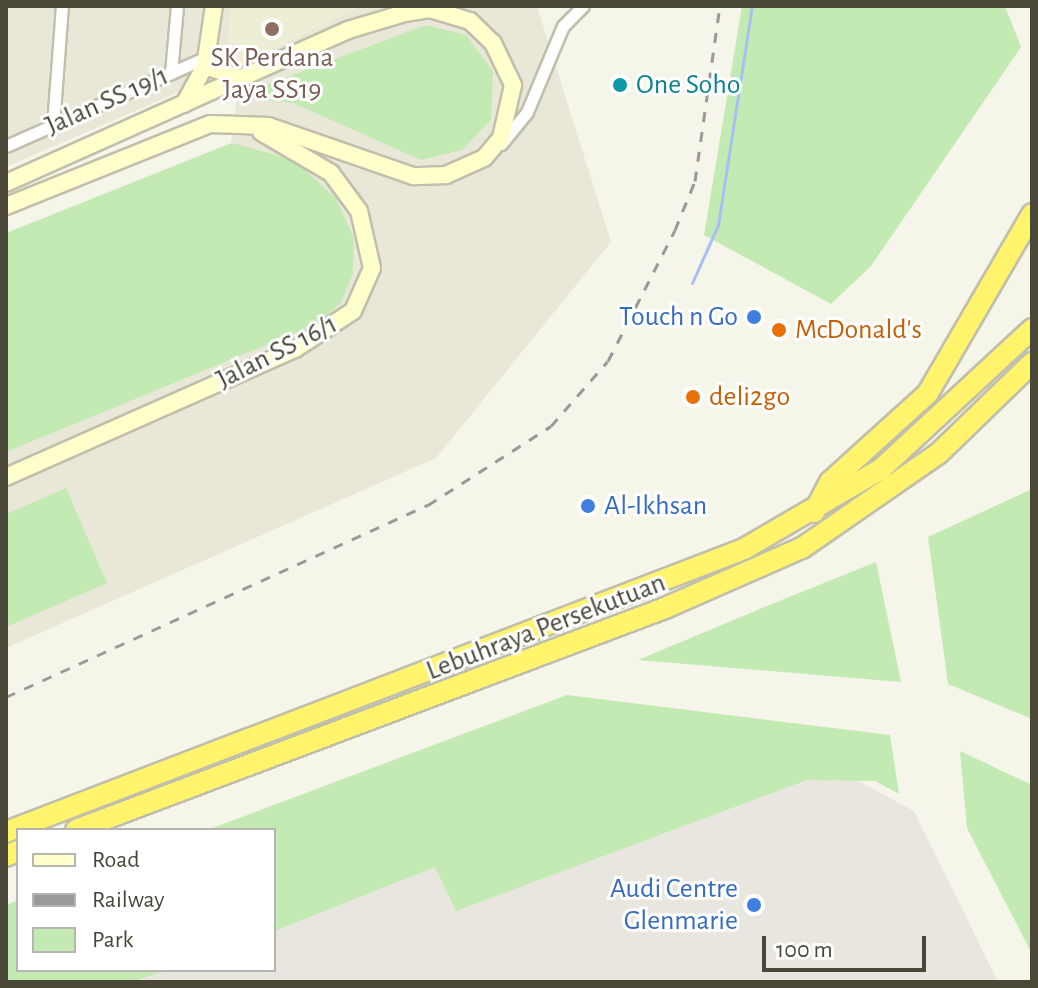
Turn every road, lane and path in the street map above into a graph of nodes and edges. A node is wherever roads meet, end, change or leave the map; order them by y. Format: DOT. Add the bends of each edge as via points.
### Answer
graph roads {
  1 [pos="62,6"];
  2 [pos="177,6"];
  3 [pos="214,6"];
  4 [pos="402,6"];
  5 [pos="583,6"];
  6 [pos="348,30"];
  7 [pos="206,61"];
  8 [pos="171,73"];
  9 [pos="243,79"];
  10 [pos="183,106"];
  11 [pos="238,122"];
  12 [pos="53,125"];
  13 [pos="6,146"];
  14 [pos="490,151"];
  15 [pos="6,183"];
  16 [pos="6,206"];
  17 [pos="1032,214"];
  18 [pos="1032,329"];
  19 [pos="1032,363"];
  20 [pos="6,477"];
  21 [pos="814,512"];
  22 [pos="81,828"];
  23 [pos="7,831"];
  1 -- 12 [label="street"];
  2 -- 8 [label="street"];
  3 -- 7 [label="main road, Jalan SS 19/1"];
  4 -- 6 [label="street"];
  5 -- 14 [label="street" via="563,26 517,129"];
  6 -- 9 [label="main road"];
  6 -- 14 [label="main road" via="430,9 479,28 513,85 507,126"];
  7 -- 8 [label="street, Jalan SS 19/1"];
  7 -- 9 [label="main road"];
  7 -- 10 [label="main road, Jalan SS 19/1"];
  8 -- 12 [label="street, Jalan SS 19/1"];
  9 -- 10 [label="main road"];
  10 -- 15 [label="main road"];
  11 -- 14 [label="main road" via="298,134 413,176 446,175"];
  11 -- 16 [label="main road" via="185,132"];
  11 -- 20 [label="main road, Jalan SS 16/1" via="312,158 348,193 372,250 366,291 353,311 295,349"];
  12 -- 13 [label="street, Jalan SS 19/1"];
  17 -- 21 [label="highway" via="928,393 830,482"];
  18 -- 21 [label="highway, Lebuhraya Persekutuan" via="927,432"];
  19 -- 22 [label="highway, Lebuhraya Persekutuan" via="938,454 802,548 665,608"];
  21 -- 23 [label="highway, Lebuhraya Persekutuan" via="641,592"];
}
